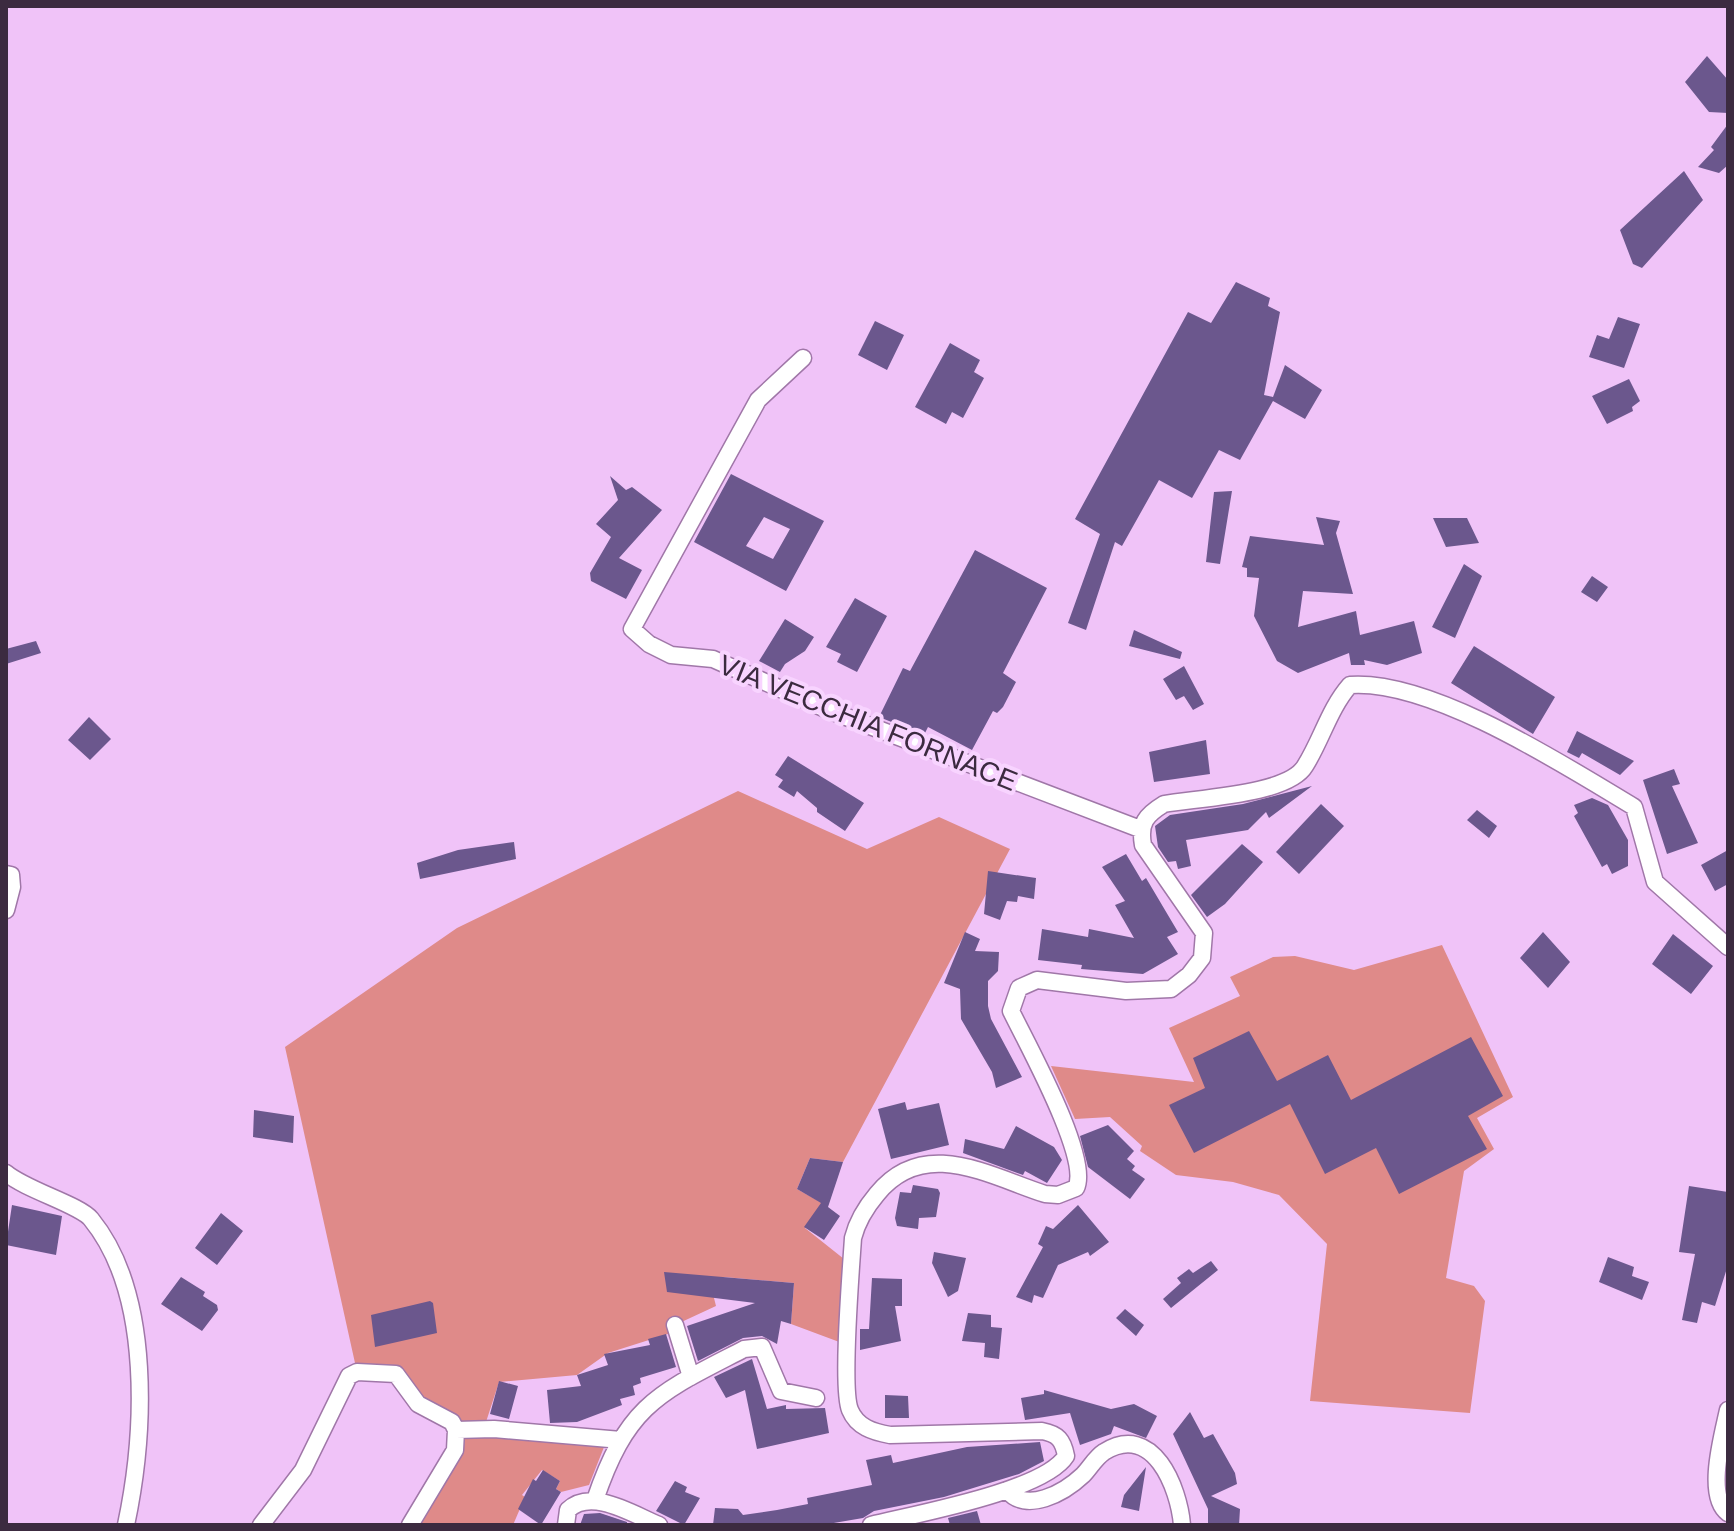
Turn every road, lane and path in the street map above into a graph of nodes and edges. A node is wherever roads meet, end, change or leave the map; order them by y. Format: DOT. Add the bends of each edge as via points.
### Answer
graph roads {
  1 [pos="803,358"];
  2 [pos="1140,829"];
  3 [pos="9,875"];
  4 [pos="6,910"];
  5 [pos="1728,947"];
  6 [pos="6,1173"];
  7 [pos="675,1325"];
  8 [pos="691,1377"];
  9 [pos="816,1398"];
  10 [pos="1728,1410"];
  11 [pos="456,1430"];
  12 [pos="621,1440"];
  13 [pos="1007,1490"];
  14 [pos="595,1500"];
  15 [pos="1728,1513"];
  16 [pos="126,1525"];
  17 [pos="261,1525"];
  18 [pos="410,1525"];
  19 [pos="566,1525"];
  20 [pos="659,1525"];
  21 [pos="871,1525"];
  22 [pos="1182,1525"];
  1 -- 2 [label="street, VIA VECCHIA FORNACE" via="758,400 632,629 671,655 713,659 828,710"];
  2 -- 5 [label="street" via="1148,814 1164,804 1282,785 1304,770 1337,700 1350,685 1374,683 1407,690 1530,744 1634,807 1655,882"];
  2 -- 13 [label="street" via="1143,845 1204,933 1202,958 1171,989 1126,991 1037,980 1019,988 1011,1011 1067,1130 1081,1172 1076,1188 1045,1194 968,1166 925,1164 884,1186 862,1215 853,1238 847,1391 854,1418 869,1431 890,1435 1056,1434 1066,1456 1058,1470"];
  3 -- 4 [label="street"];
  6 -- 16 [label="street" via="22,1186 90,1216 120,1270 134,1328 140,1423"];
  7 -- 8 [label="street"];
  8 -- 9 [label="street" via="744,1349 762,1347 781,1391"];
  8 -- 12 [label="street" via="651,1400"];
  10 -- 15 [label="street" via="1717,1462 1718,1493"];
  11 -- 12 [label="street"];
  11 -- 17 [label="street" via="452,1422 418,1404 396,1374 357,1372 349,1376 303,1470"];
  11 -- 18 [label="street" via="455,1450"];
  12 -- 14 [label="street"];
  13 -- 21 [label="street"];
  13 -- 22 [label="street" via="1015,1500 1027,1503 1084,1474 1104,1452 1121,1445 1138,1447 1154,1455 1171,1475"];
  14 -- 19 [label="street" via="568,1510"];
  14 -- 20 [label="street"];
}
